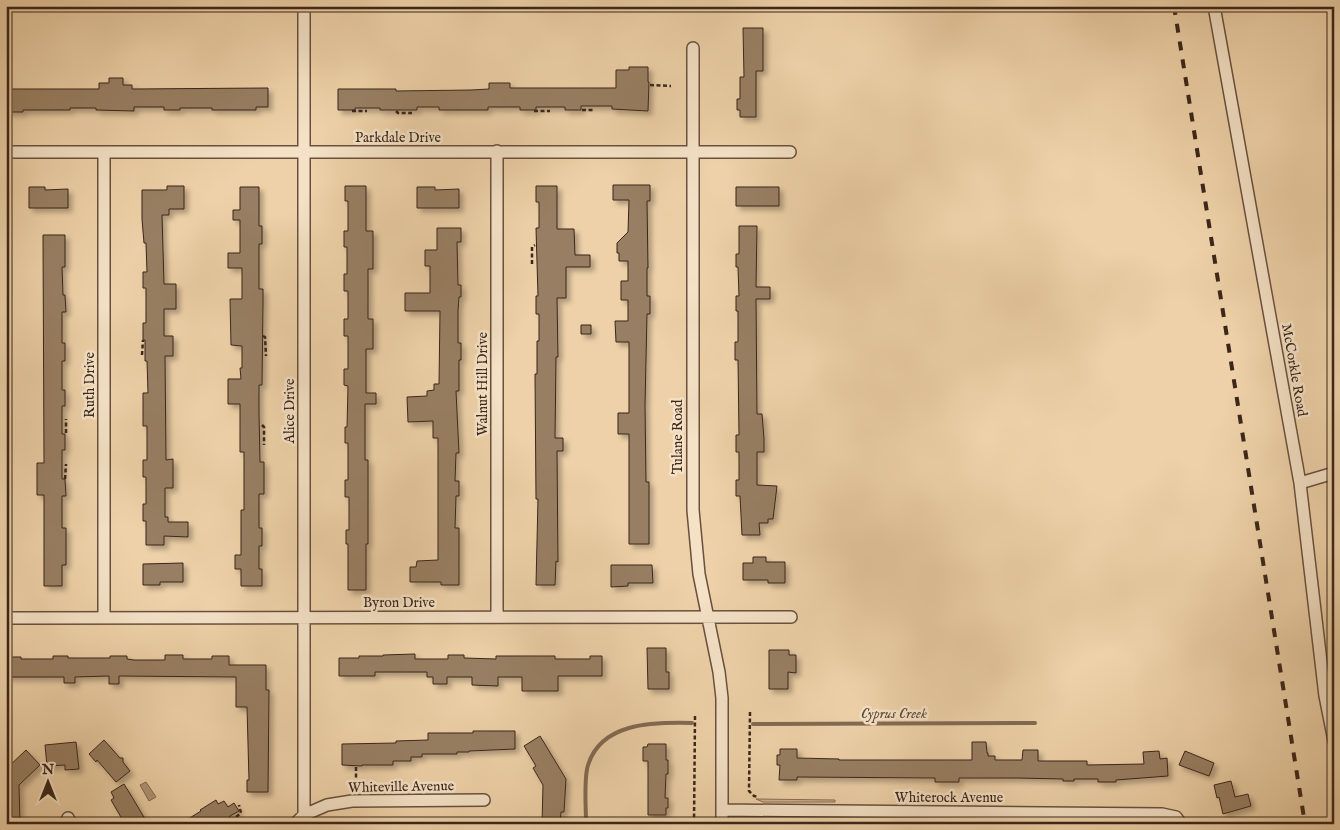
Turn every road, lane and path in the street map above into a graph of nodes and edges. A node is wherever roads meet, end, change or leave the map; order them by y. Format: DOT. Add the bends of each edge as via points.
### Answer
graph roads {
  1 [pos="304,6"];
  2 [pos="1214,6"];
  3 [pos="693,48"];
  4 [pos="650,85"];
  5 [pos="671,86"];
  6 [pos="582,110"];
  7 [pos="595,110"];
  8 [pos="352,111"];
  9 [pos="367,111"];
  10 [pos="396,111"];
  11 [pos="534,111"];
  12 [pos="550,111"];
  13 [pos="412,113"];
  14 [pos="498,151"];
  15 [pos="6,152"];
  16 [pos="104,152"];
  17 [pos="304,152"];
  18 [pos="692,152"];
  19 [pos="790,152"];
  20 [pos="535,245"];
  21 [pos="532,264"];
  22 [pos="263,336"];
  23 [pos="143,340"];
  24 [pos="142,355"];
  25 [pos="266,356"];
  26 [pos="66,419"];
  27 [pos="262,425"];
  28 [pos="66,433"];
  29 [pos="264,445"];
  30 [pos="66,464"];
  31 [pos="1334,473"];
  32 [pos="65,479"];
  33 [pos="1300,483"];
  34 [pos="497,617"];
  35 [pos="708,617"];
  36 [pos="791,617"];
  37 [pos="6,618"];
  38 [pos="104,618"];
  39 [pos="304,618"];
  40 [pos="1329,695"];
  41 [pos="750,712"];
  42 [pos="695,716"];
  43 [pos="1334,741"];
  44 [pos="356,767"];
  45 [pos="356,790"];
  46 [pos="766,798"];
  47 [pos="484,800"];
  48 [pos="238,805"];
  49 [pos="722,810"];
  50 [pos="304,815"];
  51 [pos="1179,820"];
  52 [pos="231,821"];
  53 [pos="295,824"];
  54 [pos="694,824"];
  55 [pos="722,824"];
  1 -- 17 [label="street, Alice Drive"];
  2 -- 33 [label="street, McCorkle Road"];
  3 -- 18 [label="street, Tulane Road"];
  4 -- 5 [label="path"];
  6 -- 7 [label="path"];
  8 -- 9 [label="path"];
  10 -- 13 [label="path"];
  11 -- 12 [label="path"];
  14 -- 17 [label="street, Parkdale Drive"];
  14 -- 18 [label="street, Parkdale Drive"];
  14 -- 34 [label="street, Walnut Hill Drive"];
  15 -- 16 [label="street, Parkdale Drive"];
  16 -- 17 [label="street, Parkdale Drive"];
  16 -- 38 [label="street, Ruth Drive"];
  17 -- 39 [label="street, Alice Drive"];
  18 -- 19 [label="street, Parkdale Drive"];
  18 -- 35 [label="street, Tulane Road" via="693,510 698,565"];
  20 -- 21 [label="path"];
  22 -- 25 [label="path"];
  23 -- 24 [label="path"];
  26 -- 28 [label="path"];
  27 -- 29 [label="path"];
  30 -- 32 [label="path"];
  31 -- 33 [label="street"];
  33 -- 40 [label="street, McCorkle Road"];
  34 -- 35 [label="street, Byron Drive"];
  34 -- 39 [label="street, Byron Drive"];
  35 -- 36 [label="street, Byron Drive"];
  35 -- 49 [label="street, Tulane Road" via="722,698"];
  37 -- 38 [label="street, Byron Drive"];
  38 -- 39 [label="street, Byron Drive"];
  39 -- 50 [label="street, Alice Drive"];
  40 -- 43 [label="street, McCorkle Road"];
  41 -- 46 [label="path" via="749,791 756,797"];
  42 -- 54 [label="path"];
  44 -- 45 [label="path"];
  47 -- 50 [label="street, Whiteville Avenue" via="352,801 327,805"];
  48 -- 52 [label="path" via="241,813"];
  49 -- 51 [label="street, Whiterock Avenue" via="1162,814"];
  49 -- 55 [label="street, Tulane Road"];
  50 -- 53 [label="street, Whiteville Avenue"];
}
